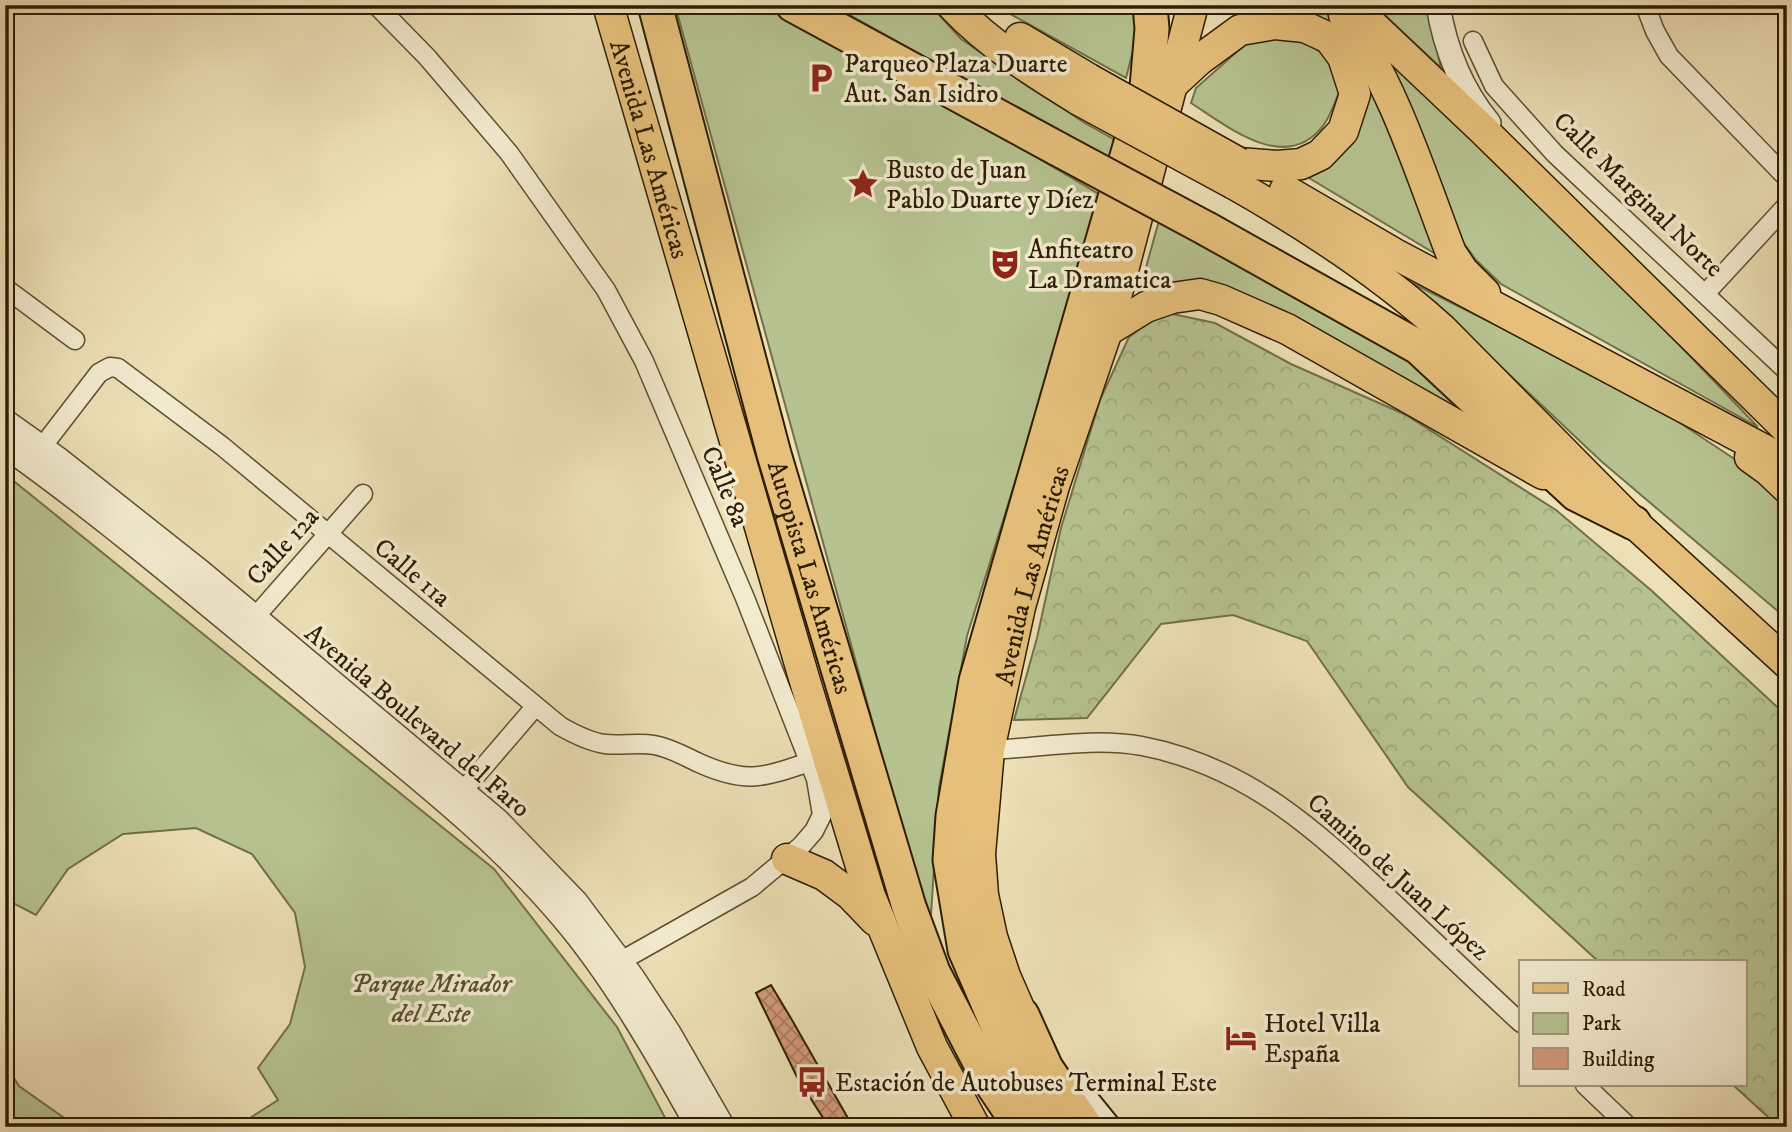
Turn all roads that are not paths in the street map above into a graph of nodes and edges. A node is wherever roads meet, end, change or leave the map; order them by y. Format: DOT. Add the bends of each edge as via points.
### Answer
graph roads {
  1 [pos="376,5"];
  2 [pos="608,5"];
  3 [pos="655,5"];
  4 [pos="793,5"];
  5 [pos="951,5"];
  6 [pos="979,5"];
  7 [pos="1150,5"];
  8 [pos="1193,5"];
  9 [pos="1337,5"];
  10 [pos="1351,5"];
  11 [pos="1438,5"];
  12 [pos="1645,5"];
  13 [pos="1473,41"];
  14 [pos="1173,85"];
  15 [pos="1084,90"];
  16 [pos="1237,174"];
  17 [pos="1787,178"];
  18 [pos="1546,194"];
  19 [pos="1787,205"];
  20 [pos="5,288"];
  21 [pos="1705,294"];
  22 [pos="1107,331"];
  23 [pos="1549,336"];
  24 [pos="75,340"];
  25 [pos="1787,371"];
  26 [pos="1672,402"];
  27 [pos="5,421"];
  28 [pos="1787,429"];
  29 [pos="5,446"];
  30 [pos="42,447"];
  31 [pos="1787,462"];
  32 [pos="1787,488"];
  33 [pos="363,494"];
  34 [pos="1576,494"];
  35 [pos="1634,523"];
  36 [pos="328,535"];
  37 [pos="1668,554"];
  38 [pos="1732,615"];
  39 [pos="247,625"];
  40 [pos="1787,643"];
  41 [pos="1787,663"];
  42 [pos="1787,677"];
  43 [pos="535,707"];
  44 [pos="989,750"];
  45 [pos="809,762"];
  46 [pos="456,798"];
  47 [pos="833,811"];
  48 [pos="787,859"];
  49 [pos="883,928"];
  50 [pos="621,961"];
  51 [pos="1022,1015"];
  52 [pos="1519,1021"];
  53 [pos="1587,1086"];
  54 [pos="1618,1123"];
  55 [pos="698,1127"];
  56 [pos="723,1127"];
  57 [pos="975,1127"];
  58 [pos="1021,1127"];
  59 [pos="1059,1127"];
  60 [pos="1086,1127"];
  61 [pos="1107,1127"];
  1 -- 45 [label="street, Calle 8a" via="509,153 606,290 649,374"];
  2 -- 47 [label="main road, Avenida Las Américas"];
  3 -- 58 [label="highway, Autopista Las Américas" via="774,454 909,907 939,984 988,1078"];
  4 -- 34 [label="highway, bridge" via="1418,346"];
  5 -- 15 [label="main road" via="1038,75"];
  6 -- 15 [label="main road"];
  7 -- 59 [label="highway" via="1147,87 976,681 953,816 950,860 965,950 1013,1061"];
  8 -- 14 [label="main road, Avenida Las Américas"];
  9 -- 23 [label="main road" via="1363,43 1393,104 1451,253 1487,295"];
  10 -- 18 [label="main road"];
  11 -- 18 [label="street" via="1443,33 1471,99"];
  12 -- 17 [label="street" via="1669,57"];
  13 -- 21 [label="street, Calle Marginal Norte" via="1494,86 1538,135"];
  14 -- 16 [label="main road" via="1240,30 1275,24 1305,27 1329,38 1343,57 1355,94 1343,131 1320,156 1301,164"];
  14 -- 22 [label="main road, Avenida Las Américas"];
  15 -- 16 [label="main road, bridge"];
  16 -- 23 [label="main road"];
  16 -- 35 [label="main road" via="1442,329"];
  18 -- 28 [label="main road"];
  19 -- 21 [label="street"];
  20 -- 24 [label="street"];
  21 -- 25 [label="street, Calle Marginal Norte"];
  22 -- 34 [label="main road" via="1146,307 1172,298 1200,294 1221,300 1299,336"];
  22 -- 44 [label="main road, Avenida Las Américas" via="1054,486 1020,607"];
  23 -- 26 [label="main road"];
  26 -- 31 [label="main road"];
  26 -- 32 [label="main road"];
  27 -- 30 [label="street, Avenida Boulevard del Faro"];
  29 -- 39 [label="street, Avenida Boulevard del Faro"];
  30 -- 36 [label="street, Calle 11a" via="99,373 118,368 222,446"];
  30 -- 39 [label="street, Avenida Boulevard del Faro" via="191,564"];
  33 -- 36 [label="street, Calle 12a"];
  34 -- 35 [label="highway"];
  35 -- 37 [label="main road"];
  36 -- 39 [label="street, Calle 12a"];
  36 -- 43 [label="street, Calle 11a"];
  37 -- 38 [label="main road"];
  37 -- 40 [label="main road"];
  38 -- 41 [label="main road"];
  38 -- 42 [label="main road"];
  39 -- 46 [label="street, Avenida Boulevard del Faro"];
  43 -- 45 [label="street, Calle 11a" via="576,735 605,744 652,744 675,750 724,774 767,776"];
  43 -- 46 [label="street"];
  44 -- 51 [label="main road, Avenida Las Américas" via="980,854 983,895 992,937"];
  44 -- 52 [label="street, Camino de Juan López" via="1068,743 1140,746 1202,763 1247,783 1326,839"];
  45 -- 47 [label="street, Calle 8a"];
  46 -- 50 [label="street, Avenida Boulevard del Faro" via="497,820 576,902"];
  46 -- 55 [label="street, Avenida Boulevard del Faro" via="594,958"];
  47 -- 48 [label="street"];
  47 -- 49 [label="main road, Avenida Las Américas"];
  48 -- 49 [label="main road" via="824,875"];
  48 -- 50 [label="street" via="752,887"];
  49 -- 57 [label="main road, Avenida Las Américas" via="932,1047"];
  50 -- 56 [label="street, Avenida Boulevard del Faro" via="669,1032"];
  51 -- 60 [label="highway" via="1046,1068"];
  51 -- 61 [label="main road, Avenida Las Américas"];
  53 -- 54 [label="street"];
}
